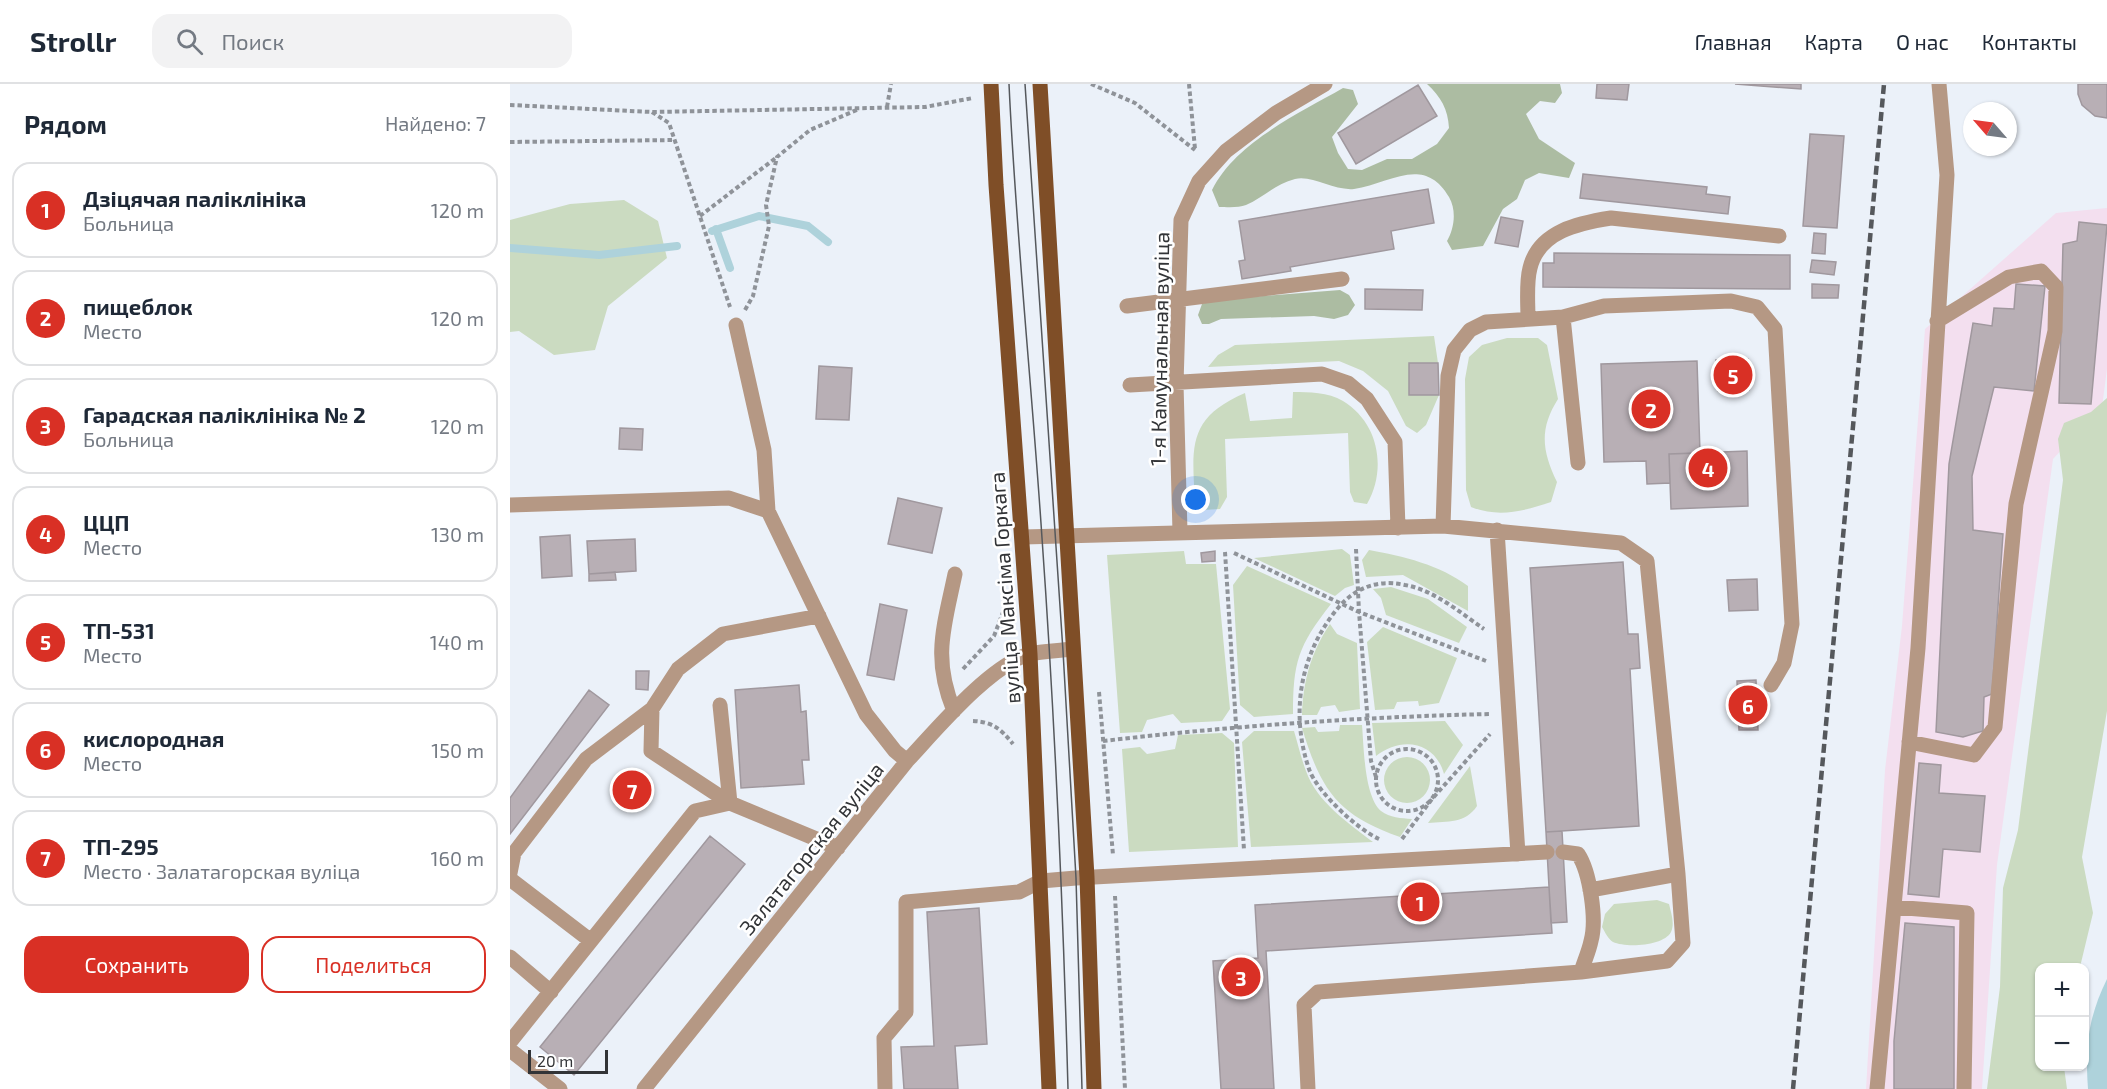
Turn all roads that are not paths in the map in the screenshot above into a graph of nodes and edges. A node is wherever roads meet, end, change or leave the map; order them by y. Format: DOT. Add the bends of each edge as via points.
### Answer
graph roads {
  1 [pos="991,84"];
  2 [pos="1040,84"];
  3 [pos="1325,84"];
  4 [pos="1939,84"];
  5 [pos="1779,236"];
  6 [pos="1342,279"];
  7 [pos="1177,302"];
  8 [pos="1127,306"];
  9 [pos="1563,317"];
  10 [pos="1527,319"];
  11 [pos="1937,321"];
  12 [pos="736,325"];
  13 [pos="1176,384"];
  14 [pos="1130,385"];
  15 [pos="1578,463"];
  16 [pos="510,505"];
  17 [pos="768,511"];
  18 [pos="1443,526"];
  19 [pos="1398,528"];
  20 [pos="1497,530"];
  21 [pos="1180,532"];
  22 [pos="1067,535"];
  23 [pos="1023,537"];
  24 [pos="955,574"];
  25 [pos="819,616"];
  26 [pos="1072,650"];
  27 [pos="1030,654"];
  28 [pos="1771,685"];
  29 [pos="720,705"];
  30 [pos="652,709"];
  31 [pos="954,711"];
  32 [pos="1909,742"];
  33 [pos="907,760"];
  34 [pos="730,803"];
  35 [pos="838,848"];
  36 [pos="1547,852"];
  37 [pos="1563,852"];
  38 [pos="1518,854"];
  39 [pos="510,873"];
  40 [pos="1678,874"];
  41 [pos="1087,877"];
  42 [pos="510,879"];
  43 [pos="1041,881"];
  44 [pos="1590,890"];
  45 [pos="1894,907"];
  46 [pos="591,941"];
  47 [pos="510,957"];
  48 [pos="1581,972"];
  49 [pos="550,992"];
  50 [pos="510,1042"];
  51 [pos="510,1050"];
  52 [pos="560,1089"];
  53 [pos="644,1089"];
  54 [pos="885,1089"];
  55 [pos="1049,1089"];
  56 [pos="1094,1089"];
  57 [pos="1308,1089"];
  58 [pos="1877,1089"];
  59 [pos="1964,1089"];
  1 -- 23 [label="main road, вуліца Максіма Горкага"];
  2 -- 22 [label="main road"];
  3 -- 7 [label="street, 1-я Камунальная вуліца" via="1276,113 1226,151 1199,181 1181,220"];
  4 -- 11 [label="street" via="1947,175"];
  5 -- 10 [label="street" via="1611,218 1586,221 1554,234 1540,247 1530,268"];
  6 -- 7 [label="street"];
  7 -- 8 [label="street"];
  7 -- 13 [label="street, 1-я Камунальная вуліца"];
  9 -- 10 [label="street"];
  9 -- 15 [label="street"];
  9 -- 28 [label="street" via="1604,306 1731,301 1757,307 1775,329 1792,624 1784,663"];
  10 -- 18 [label="street" via="1486,322 1470,330 1454,350 1448,376"];
  11 -- 32 [label="street"];
  11 -- 32 [label="street" via="2009,277 2041,271 2056,287 2055,331 2016,504 1995,727 1974,755"];
  12 -- 17 [label="street" via="764,450"];
  13 -- 14 [label="street"];
  13 -- 19 [label="street" via="1322,375 1348,383 1366,399 1395,442"];
  13 -- 21 [label="street, 1-я Камунальная вуліца"];
  16 -- 17 [label="street" via="729,498"];
  17 -- 25 [label="street"];
  18 -- 19 [label="street"];
  18 -- 20 [label="street"];
  19 -- 21 [label="street"];
  20 -- 38 [label="street"];
  20 -- 40 [label="street" via="1621,543 1647,561"];
  21 -- 22 [label="street"];
  22 -- 23 [label="street"];
  22 -- 26 [label="main road"];
  23 -- 27 [label="main road, вуліца Максіма Горкага"];
  24 -- 31 [label="street" via="940,652 945,689"];
  25 -- 30 [label="street" via="723,634 678,669"];
  25 -- 33 [label="street" via="866,714"];
  26 -- 27 [label="street"];
  26 -- 41 [label="main road"];
  27 -- 31 [label="street, Залатагорская вуліца" via="1010,662"];
  27 -- 43 [label="main road, вуліца Максіма Горкага"];
  29 -- 34 [label="street"];
  30 -- 34 [label="street" via="651,751"];
  30 -- 39 [label="street" via="586,759 514,853"];
  31 -- 33 [label="street, Залатагорская вуліца"];
  32 -- 45 [label="street"];
  33 -- 35 [label="street, Залатагорская вуліца"];
  34 -- 35 [label="street"];
  34 -- 46 [label="street" via="695,811"];
  35 -- 53 [label="street, Залатагорская вуліца"];
  36 -- 38 [label="street"];
  37 -- 44 [label="street" via="1578,854"];
  38 -- 41 [label="street"];
  40 -- 44 [label="street"];
  40 -- 48 [label="street" via="1683,943 1667,961"];
  41 -- 43 [label="street"];
  41 -- 56 [label="main road"];
  42 -- 46 [label="street"];
  43 -- 54 [label="street" via="1019,892 906,903 906,1012 884,1038"];
  43 -- 55 [label="main road, вуліца Максіма Горкага"];
  44 -- 48 [label="street" via="1592,938"];
  45 -- 58 [label="street"];
  45 -- 59 [label="street" via="1966,912"];
  46 -- 49 [label="street"];
  47 -- 49 [label="street"];
  48 -- 57 [label="street" via="1318,992 1304,1005"];
  49 -- 50 [label="street"];
  51 -- 52 [label="street"];
}
